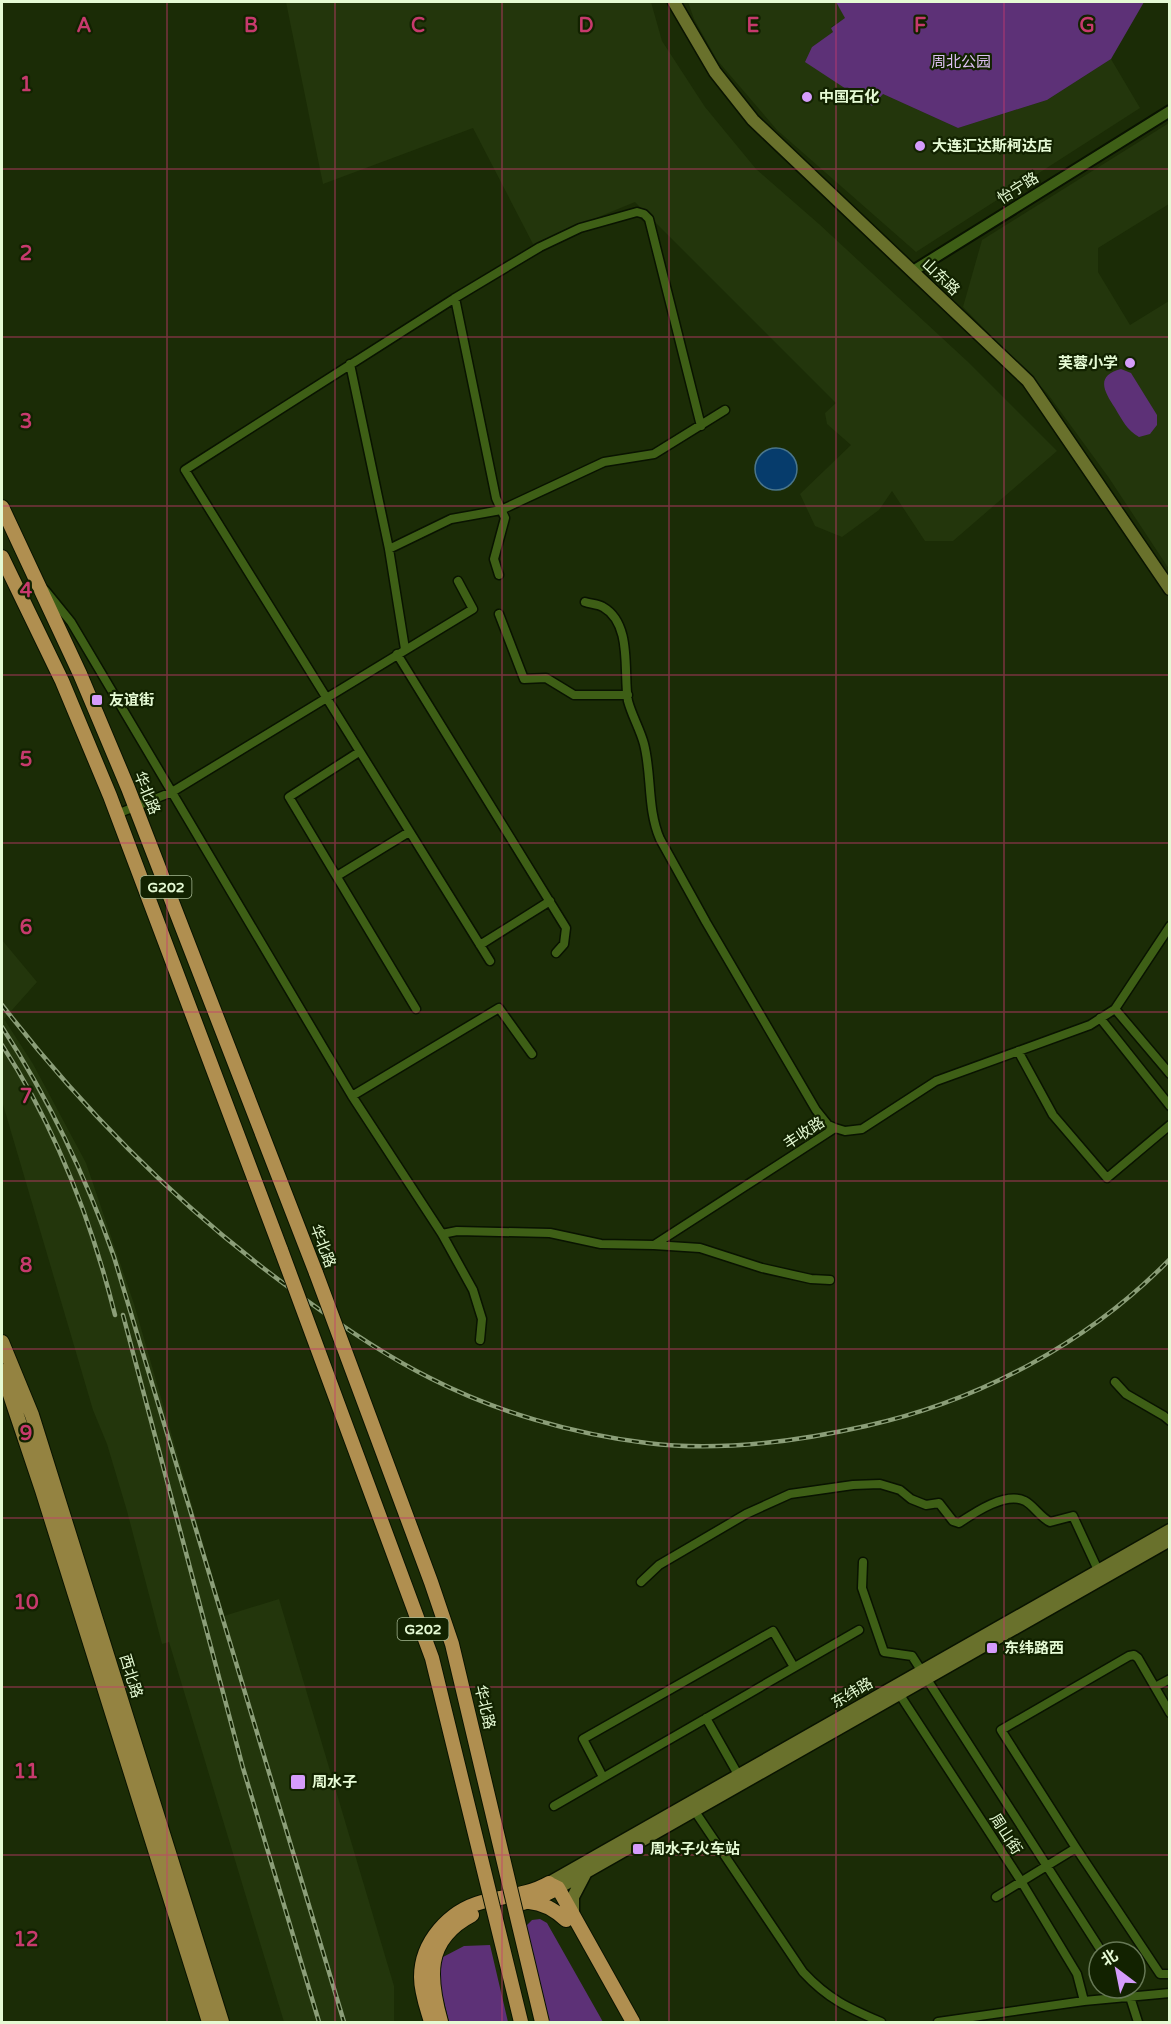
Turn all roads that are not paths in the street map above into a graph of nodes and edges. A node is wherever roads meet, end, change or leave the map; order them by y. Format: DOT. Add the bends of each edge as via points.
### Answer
graph roads {
  1 [pos="674,2"];
  2 [pos="1170,111"];
  3 [pos="913,271"];
  4 [pos="455,298"];
  5 [pos="350,364"];
  6 [pos="725,410"];
  7 [pos="701,426"];
  8 [pos="2,507"];
  9 [pos="501,510"];
  10 [pos="389,549"];
  11 [pos="2,557"];
  12 [pos="499,575"];
  13 [pos="35,577"];
  14 [pos="458,581"];
  15 [pos="1170,589"];
  16 [pos="585,602"];
  17 [pos="499,614"];
  18 [pos="401,652"];
  19 [pos="628,695"];
  20 [pos="326,698"];
  21 [pos="359,752"];
  22 [pos="172,792"];
  23 [pos="135,807"];
  24 [pos="117,814"];
  25 [pos="409,832"];
  26 [pos="336,876"];
  27 [pos="550,901"];
  28 [pos="1170,926"];
  29 [pos="480,945"];
  30 [pos="556,953"];
  31 [pos="490,961"];
  32 [pos="416,1009"];
  33 [pos="1115,1009"];
  34 [pos="1100,1018"];
  35 [pos="1018,1051"];
  36 [pos="532,1054"];
  37 [pos="1170,1073"];
  38 [pos="352,1096"];
  39 [pos="1170,1106"];
  40 [pos="1170,1125"];
  41 [pos="835,1128"];
  42 [pos="442,1234"];
  43 [pos="654,1245"];
  44 [pos="830,1280"];
  45 [pos="480,1340"];
  46 [pos="2,1342"];
  47 [pos="2,1371"];
  48 [pos="1116,1382"];
  49 [pos="1170,1421"];
  50 [pos="1170,1530"];
  51 [pos="1170,1540"];
  52 [pos="862,1562"];
  53 [pos="1098,1570"];
  54 [pos="641,1581"];
  55 [pos="859,1630"];
  56 [pos="794,1667"];
  57 [pos="924,1674"];
  58 [pos="1170,1679"];
  59 [pos="1155,1688"];
  60 [pos="897,1690"];
  61 [pos="1170,1713"];
  62 [pos="706,1718"];
  63 [pos="603,1777"];
  64 [pos="740,1779"];
  65 [pos="554,1806"];
  66 [pos="692,1807"];
  67 [pos="1076,1848"];
  68 [pos="1047,1865"];
  69 [pos="588,1871"];
  70 [pos="1021,1881"];
  71 [pos="552,1888"];
  72 [pos="996,1897"];
  73 [pos="524,1903"];
  74 [pos="569,1918"];
  75 [pos="1094,1940"];
  76 [pos="1170,1974"];
  77 [pos="1170,1993"];
  78 [pos="1147,1995"];
  79 [pos="1096,2000"];
  80 [pos="1131,2000"];
  81 [pos="1084,2001"];
  82 [pos="210,2022"];
  83 [pos="222,2022"];
  84 [pos="431,2022"];
  85 [pos="441,2022"];
  86 [pos="521,2022"];
  87 [pos="542,2022"];
  88 [pos="622,2022"];
  89 [pos="633,2022"];
  90 [pos="881,2022"];
  91 [pos="938,2022"];
  92 [pos="1138,2022"];
  1 -- 3 [label="main road, 山东路" via="715,72 753,120"];
  2 -- 3 [label="street, 怡宁路"];
  3 -- 15 [label="main road, 山东路" via="1028,381"];
  4 -- 5 [label="street"];
  4 -- 7 [label="street" via="580,228 637,212 644,214 649,219"];
  4 -- 9 [label="street"];
  5 -- 10 [label="street"];
  5 -- 20 [label="street" via="185,470"];
  6 -- 7 [label="street"];
  7 -- 9 [label="street" via="654,454 604,462"];
  8 -- 13 [label="highway, 华北路 / G202"];
  9 -- 10 [label="street" via="451,519"];
  9 -- 12 [label="street" via="505,518 494,558"];
  10 -- 18 [label="street"];
  11 -- 24 [label="highway, G202" via="62,681"];
  13 -- 22 [label="street" via="71,622"];
  13 -- 23 [label="highway, 华北路 / G202"];
  14 -- 18 [label="street" via="473,609"];
  16 -- 19 [label="street" via="601,606 617,622 624,644"];
  17 -- 19 [label="street" via="524,679 546,678 574,695"];
  18 -- 20 [label="street"];
  18 -- 27 [label="street"];
  19 -- 41 [label="street" via="644,744 654,824 660,839 816,1110"];
  20 -- 21 [label="street"];
  20 -- 22 [label="street"];
  21 -- 25 [label="street"];
  21 -- 26 [label="street" via="289,797"];
  22 -- 23 [label="street"];
  22 -- 38 [label="street"];
  23 -- 24 [label="street"];
  23 -- 87 [label="highway, 华北路 / G202, bridge" via="316,1273 452,1644"];
  24 -- 86 [label="highway, G202, bridge" via="432,1658"];
  25 -- 26 [label="street"];
  25 -- 29 [label="street"];
  26 -- 32 [label="street"];
  27 -- 29 [label="street"];
  27 -- 30 [label="street" via="566,928 564,944"];
  28 -- 33 [label="street, 丰收路"];
  29 -- 31 [label="street"];
  33 -- 34 [label="street, 丰收路"];
  33 -- 37 [label="street"];
  34 -- 35 [label="street, 丰收路"];
  34 -- 39 [label="street"];
  35 -- 40 [label="street" via="1053,1115 1107,1178"];
  35 -- 41 [label="street, 丰收路" via="936,1081 862,1129"];
  36 -- 38 [label="street" via="499,1008"];
  38 -- 42 [label="street"];
  41 -- 43 [label="street, 丰收路"];
  42 -- 43 [label="street" via="550,1233 601,1244"];
  42 -- 45 [label="street" via="473,1290 482,1319"];
  43 -- 44 [label="street" via="700,1248 762,1268"];
  46 -- 83 [label="main road, 西北路" via="32,1415"];
  47 -- 82 [label="main road, 西北路"];
  48 -- 49 [label="street" via="1126,1394"];
  50 -- 53 [label="main road, 东纬路"];
  51 -- 57 [label="main road, 东纬路"];
  52 -- 57 [label="street, 周山街" via="862,1588 884,1652 912,1656"];
  53 -- 54 [label="street" via="1073,1516 1050,1522 1025,1501 1013,1499 981,1508 959,1523 939,1503 926,1505 880,1484 790,1494 669,1559"];
  53 -- 57 [label="main road, 东纬路"];
  55 -- 56 [label="street"];
  56 -- 62 [label="street"];
  56 -- 63 [label="street" via="773,1631 583,1739"];
  57 -- 60 [label="main road, 东纬路"];
  57 -- 68 [label="street, 周山街"];
  58 -- 59 [label="street"];
  59 -- 61 [label="street"];
  59 -- 67 [label="street" via="1138,1658 1129,1656 1001,1730"];
  60 -- 64 [label="main road, 东纬路"];
  60 -- 70 [label="street, 周山街"];
  62 -- 63 [label="street"];
  62 -- 64 [label="street"];
  63 -- 65 [label="street"];
  64 -- 66 [label="main road, 东纬路"];
  66 -- 69 [label="main road, 东纬路"];
  66 -- 71 [label="main road, 东纬路"];
  66 -- 90 [label="street" via="802,1972 841,2005"];
  67 -- 68 [label="street"];
  67 -- 76 [label="street" via="1160,1974"];
  68 -- 70 [label="street"];
  68 -- 75 [label="street, 周山街"];
  69 -- 71 [label="main road, 东纬路"];
  69 -- 74 [label="main road" via="573,1897"];
  70 -- 72 [label="street"];
  70 -- 81 [label="street, 周山街" via="1077,1974"];
  71 -- 73 [label="highway"];
  71 -- 74 [label="highway"];
  71 -- 84 [label="highway" via="469,1906 448,1920 427,1949 421,1975"];
  73 -- 74 [label="highway" via="545,1905"];
  73 -- 85 [label="highway" via="475,1913 456,1926 441,1944 432,1982"];
  74 -- 88 [label="highway"];
  74 -- 89 [label="highway"];
  77 -- 78 [label="street"];
  79 -- 81 [label="street"];
  80 -- 92 [label="street"];
  81 -- 91 [label="street"];
}
